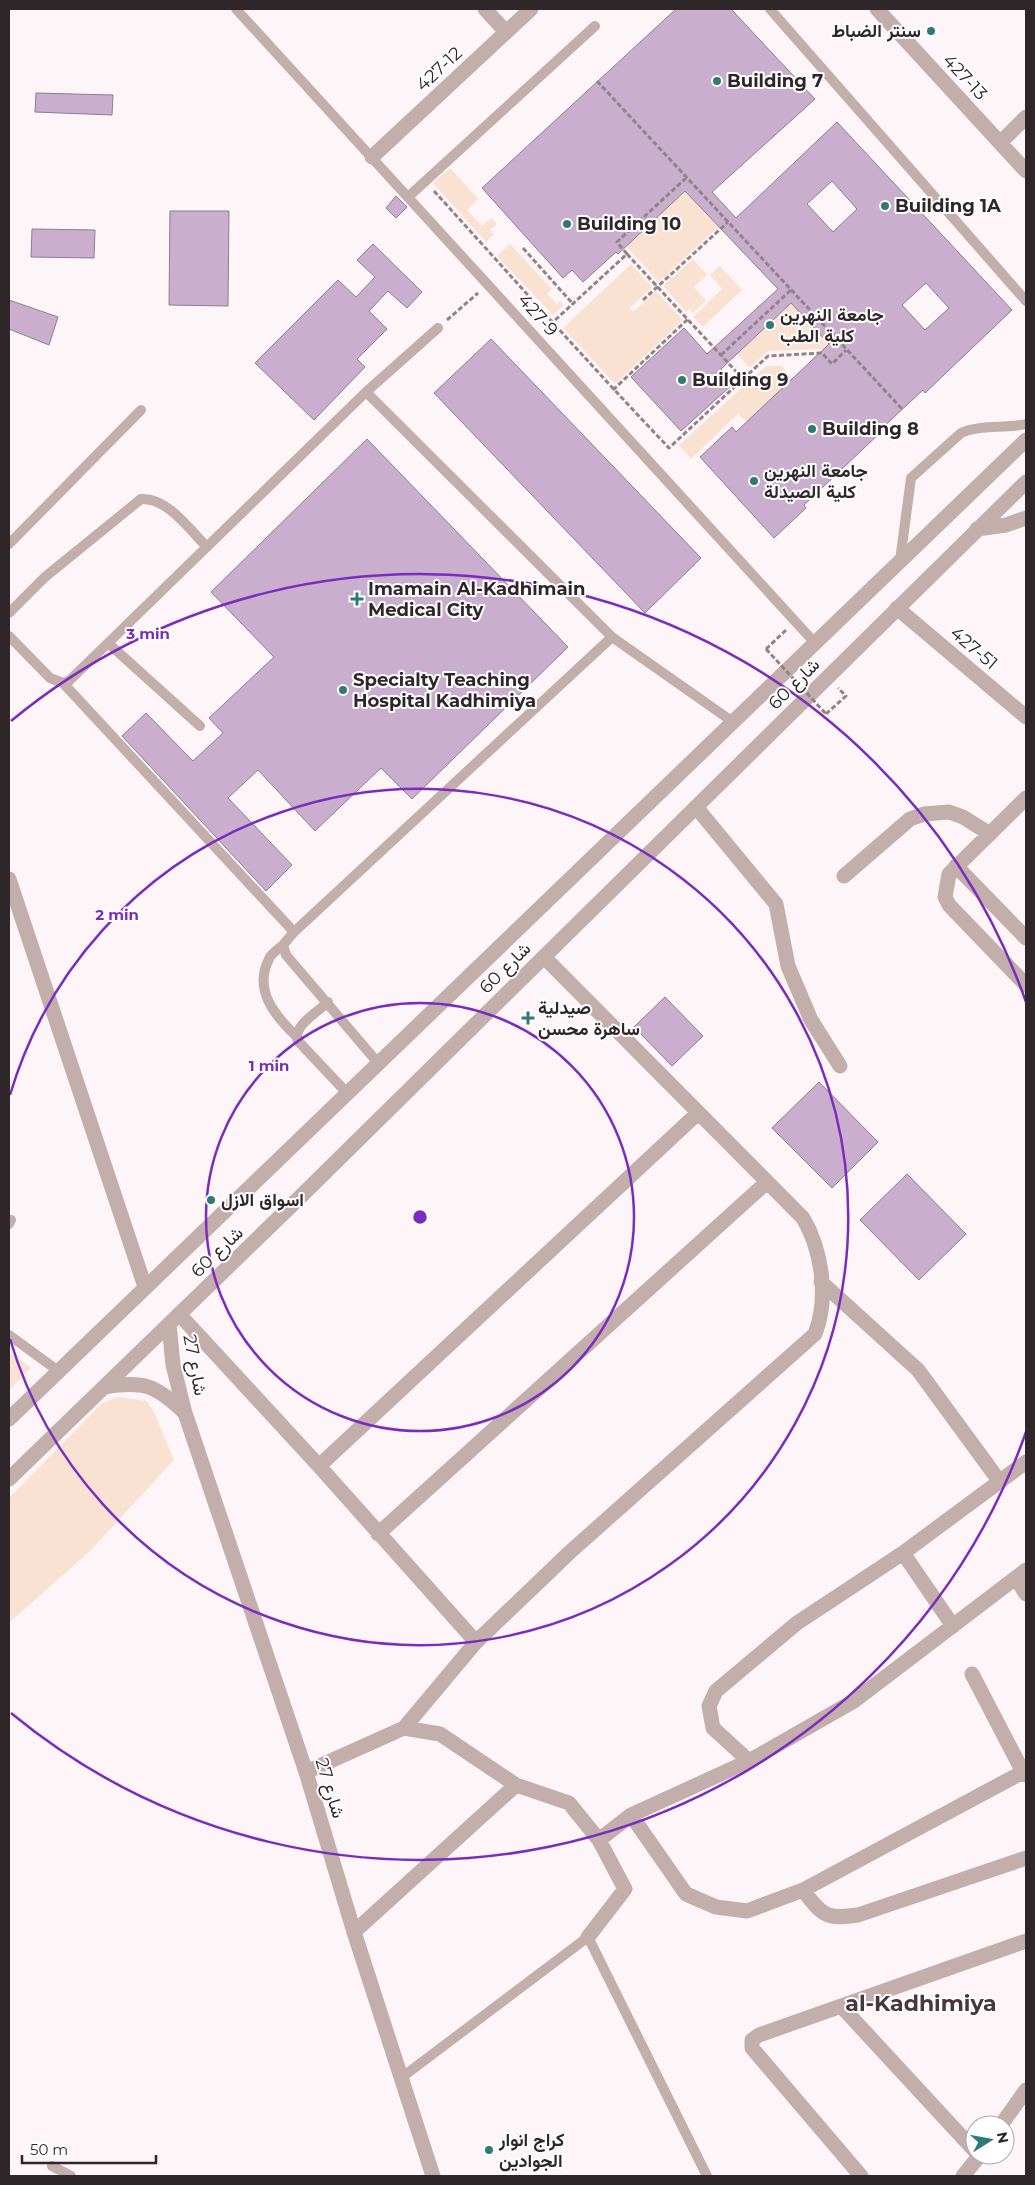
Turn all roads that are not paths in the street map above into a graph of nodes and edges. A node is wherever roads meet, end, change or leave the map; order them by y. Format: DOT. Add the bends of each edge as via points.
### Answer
graph roads {
  1 [pos="236,9"];
  2 [pos="485,9"];
  3 [pos="531,9"];
  4 [pos="770,9"];
  5 [pos="877,9"];
  6 [pos="595,26"];
  7 [pos="506,32"];
  8 [pos="1026,117"];
  9 [pos="1000,143"];
  10 [pos="372,157"];
  11 [pos="1026,172"];
  12 [pos="408,197"];
  13 [pos="1026,301"];
  14 [pos="438,328"];
  15 [pos="366,392"];
  16 [pos="141,410"];
  17 [pos="1026,424"];
  18 [pos="1026,440"];
  19 [pos="1026,482"];
  20 [pos="1026,518"];
  21 [pos="977,529"];
  22 [pos="9,544"];
  23 [pos="207,547"];
  24 [pos="900,562"];
  25 [pos="897,608"];
  26 [pos="9,613"];
  27 [pos="9,636"];
  28 [pos="612,637"];
  29 [pos="108,643"];
  30 [pos="815,643"];
  31 [pos="63,683"];
  32 [pos="1026,717"];
  33 [pos="732,722"];
  34 [pos="200,726"];
  35 [pos="1026,798"];
  36 [pos="696,807"];
  37 [pos="990,834"];
  38 [pos="956,866"];
  39 [pos="844,876"];
  40 [pos="9,879"];
  41 [pos="294,932"];
  42 [pos="1026,938"];
  43 [pos="283,945"];
  44 [pos="544,957"];
  45 [pos="1026,985"];
  46 [pos="328,1002"];
  47 [pos="297,1037"];
  48 [pos="378,1063"];
  49 [pos="840,1066"];
  50 [pos="347,1093"];
  51 [pos="698,1113"];
  52 [pos="767,1182"];
  53 [pos="821,1282"];
  54 [pos="145,1287"];
  55 [pos="174,1319"];
  56 [pos="9,1335"];
  57 [pos="57,1370"];
  58 [pos="105,1387"];
  59 [pos="185,1412"];
  60 [pos="9,1419"];
  61 [pos="1026,1462"];
  62 [pos="319,1466"];
  63 [pos="9,1479"];
  64 [pos="1000,1482"];
  65 [pos="378,1534"];
  66 [pos="903,1552"];
  67 [pos="1021,1574"];
  68 [pos="1026,1594"];
  69 [pos="953,1626"];
  70 [pos="476,1642"];
  71 [pos="972,1674"];
  72 [pos="404,1728"];
  73 [pos="749,1761"];
  74 [pos="306,1772"];
  75 [pos="1024,1773"];
  76 [pos="516,1785"];
  77 [pos="632,1815"];
  78 [pos="600,1840"];
  79 [pos="1026,1858"];
  80 [pos="803,1890"];
  81 [pos="354,1932"];
  82 [pos="588,1937"];
  83 [pos="1026,1941"];
  84 [pos="841,2006"];
  85 [pos="401,2078"];
  86 [pos="1026,2090"];
  87 [pos="1008,2115"];
  88 [pos="965,2140"];
  89 [pos="971,2165"];
  90 [pos="52,2166"];
  91 [pos="72,2176"];
  92 [pos="433,2176"];
  93 [pos="707,2176"];
  94 [pos="861,2176"];
  95 [pos="963,2176"];
  1 -- 10 [label="lane, 427-9"];
  2 -- 7 [label="street"];
  3 -- 7 [label="street, 427-12"];
  4 -- 13 [label="lane"];
  5 -- 9 [label="street, 427-13"];
  6 -- 12 [label="lane"];
  7 -- 10 [label="street, 427-12"];
  8 -- 9 [label="street"];
  9 -- 11 [label="street, 427-13"];
  10 -- 12 [label="lane, 427-9"];
  12 -- 30 [label="lane, 427-9"];
  14 -- 15 [label="lane"];
  15 -- 23 [label="lane"];
  15 -- 28 [label="lane"];
  16 -- 22 [label="lane"];
  17 -- 24 [label="lane" via="1011,428 972,428 961,433 911,478"];
  18 -- 24 [label="street, شارع 60"];
  19 -- 21 [label="street, شارع 60"];
  20 -- 21 [label="street"];
  21 -- 25 [label="street, شارع 60"];
  23 -- 26 [label="lane" via="171,511 148,498 140,499 45,576"];
  23 -- 29 [label="lane"];
  24 -- 30 [label="street, شارع 60"];
  25 -- 32 [label="street, 427-51"];
  25 -- 36 [label="street, شارع 60"];
  27 -- 31 [label="lane" via="50,678"];
  28 -- 33 [label="lane"];
  28 -- 41 [label="lane"];
  29 -- 31 [label="lane"];
  29 -- 34 [label="lane"];
  30 -- 33 [label="street, شارع 60"];
  31 -- 41 [label="lane"];
  33 -- 48 [label="street, شارع 60"];
  35 -- 37 [label="street"];
  36 -- 44 [label="street, شارع 60"];
  36 -- 49 [label="street" via="776,904 788,966 811,1020"];
  37 -- 38 [label="street"];
  37 -- 39 [label="street" via="964,817 949,812 924,814 910,819"];
  38 -- 42 [label="street"];
  38 -- 45 [label="street" via="946,884 945,897 949,906"];
  40 -- 54 [label="street"];
  41 -- 43 [label="lane"];
  43 -- 46 [label="lane" via="286,955"];
  43 -- 47 [label="lane" via="269,957 264,994 269,1006"];
  44 -- 51 [label="street"];
  44 -- 55 [label="street, شارع 60"];
  46 -- 47 [label="lane" via="299,1029"];
  46 -- 48 [label="lane"];
  47 -- 50 [label="lane"];
  48 -- 50 [label="street, شارع 60"];
  50 -- 54 [label="street, شارع 60"];
  51 -- 52 [label="street"];
  51 -- 62 [label="street"];
  52 -- 53 [label="street" via="803,1218 812,1233"];
  52 -- 65 [label="street"];
  53 -- 64 [label="street" via="918,1370"];
  53 -- 70 [label="street" via="822,1309 815,1334 570,1552"];
  54 -- 57 [label="street, شارع 60"];
  55 -- 58 [label="street, شارع 60"];
  55 -- 59 [label="street, شارع 27" via="174,1365"];
  55 -- 62 [label="street"];
  56 -- 57 [label="lane"];
  57 -- 60 [label="street, شارع 60"];
  58 -- 59 [label="street, شارع 27" via="129,1383 151,1387 167,1395"];
  58 -- 63 [label="street, شارع 60"];
  59 -- 74 [label="street, شارع 27"];
  61 -- 64 [label="street"];
  62 -- 65 [label="street"];
  64 -- 66 [label="street"];
  65 -- 70 [label="street"];
  66 -- 69 [label="street"];
  66 -- 73 [label="street" via="796,1623 716,1691 709,1706 713,1728"];
  67 -- 68 [label="street"];
  67 -- 69 [label="street"];
  69 -- 73 [label="street" via="854,1701"];
  70 -- 72 [label="street"];
  71 -- 75 [label="street"];
  72 -- 74 [label="street"];
  72 -- 76 [label="street" via="440,1734"];
  73 -- 77 [label="street"];
  74 -- 81 [label="street, شارع 27"];
  75 -- 80 [label="street"];
  76 -- 78 [label="street" via="569,1803"];
  76 -- 81 [label="street"];
  77 -- 78 [label="street"];
  77 -- 80 [label="street" via="686,1894 716,1907 746,1911"];
  78 -- 82 [label="street" via="625,1889"];
  79 -- 80 [label="street" via="858,1915 838,1918 818,1911"];
  81 -- 85 [label="street, شارع 27"];
  82 -- 85 [label="lane"];
  82 -- 93 [label="lane"];
  83 -- 84 [label="street"];
  84 -- 88 [label="street"];
  84 -- 94 [label="street" via="759,2035 752,2040 752,2048"];
  85 -- 92 [label="street, شارع 27"];
  86 -- 87 [label="street"];
  89 -- 95 [label="street"];
  90 -- 91 [label="lane"];
}
